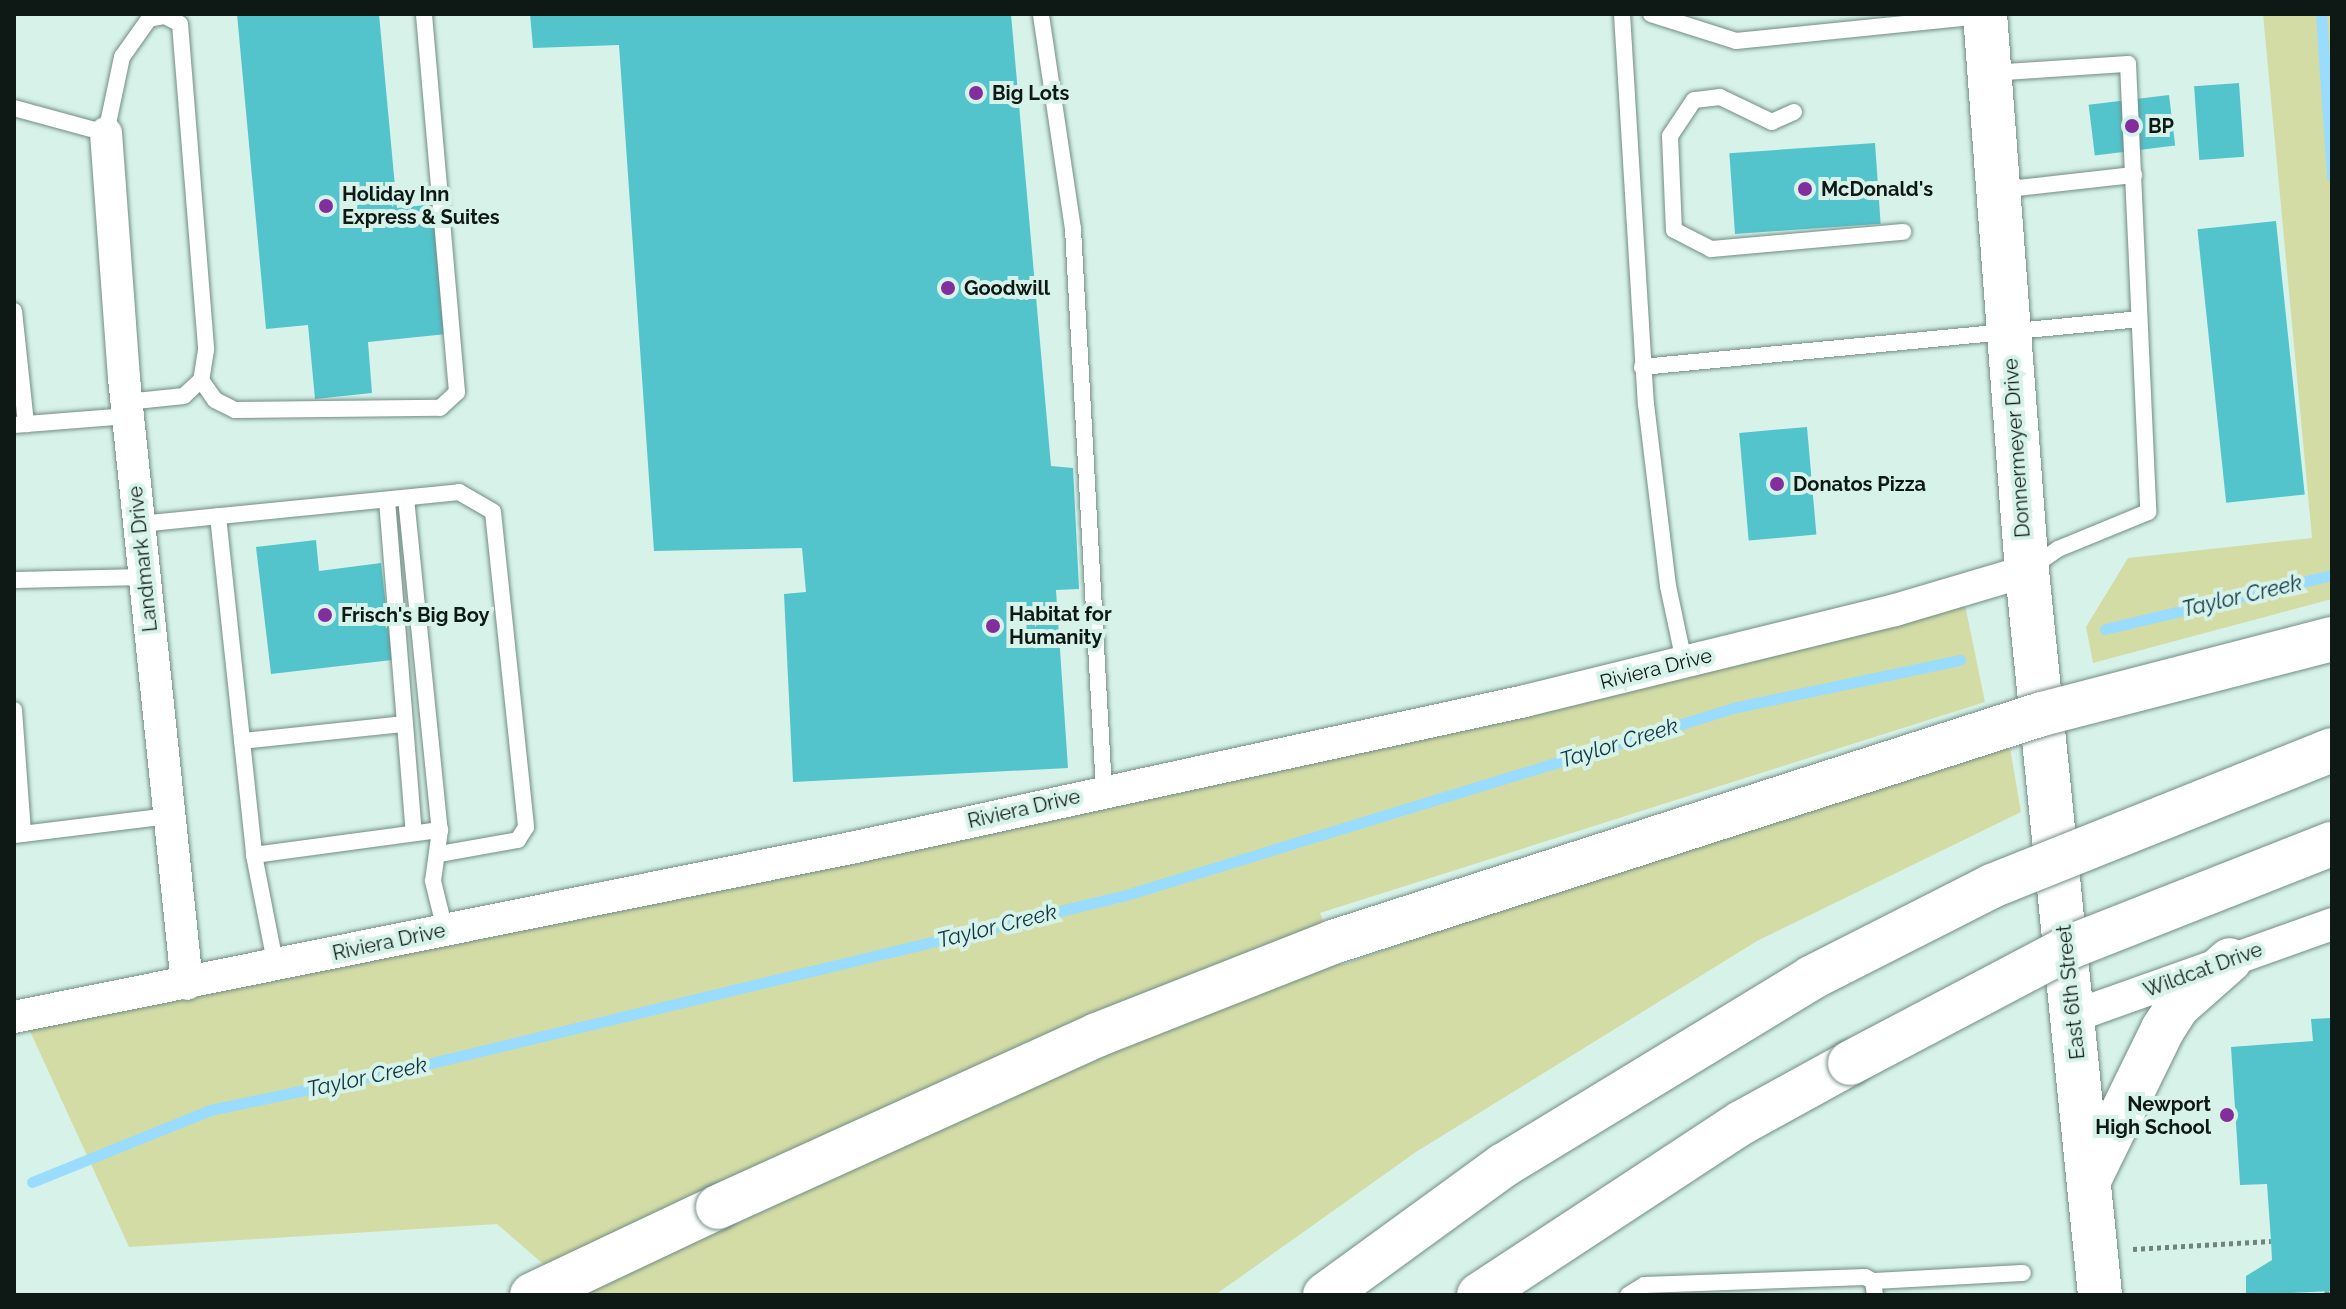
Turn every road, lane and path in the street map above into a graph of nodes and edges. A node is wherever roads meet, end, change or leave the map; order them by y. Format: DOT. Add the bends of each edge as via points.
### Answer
graph roads {
  1 [pos="424,14"];
  2 [pos="1622,14"];
  3 [pos="1651,14"];
  4 [pos="1041,15"];
  5 [pos="1985,15"];
  6 [pos="179,19"];
  7 [pos="1989,73"];
  8 [pos="14,108"];
  9 [pos="1794,112"];
  10 [pos="106,133"];
  11 [pos="2134,175"];
  12 [pos="1998,191"];
  13 [pos="1903,232"];
  14 [pos="14,311"];
  15 [pos="2137,319"];
  16 [pos="2009,332"];
  17 [pos="1642,367"];
  18 [pos="201,380"];
  19 [pos="127,409"];
  20 [pos="20,425"];
  21 [pos="406,498"];
  22 [pos="387,500"];
  23 [pos="218,516"];
  24 [pos="140,524"];
  25 [pos="2027,571"];
  26 [pos="146,577"];
  27 [pos="14,580"];
  28 [pos="2332,639"];
  29 [pos="1684,661"];
  30 [pos="14,710"];
  31 [pos="404,724"];
  32 [pos="242,741"];
  33 [pos="2332,750"];
  34 [pos="1104,791"];
  35 [pos="169,816"];
  36 [pos="440,830"];
  37 [pos="414,833"];
  38 [pos="19,835"];
  39 [pos="2332,844"];
  40 [pos="440,854"];
  41 [pos="254,855"];
  42 [pos="2060,881"];
  43 [pos="2332,924"];
  44 [pos="445,930"];
  45 [pos="2230,960"];
  46 [pos="276,967"];
  47 [pos="187,984"];
  48 [pos="2074,1016"];
  49 [pos="14,1017"];
  50 [pos="2090,1178"];
  51 [pos="2271,1241"];
  52 [pos="2023,1273"];
  53 [pos="2098,1275"];
  54 [pos="1874,1288"];
  55 [pos="532,1295"];
  56 [pos="1325,1295"];
  57 [pos="1479,1295"];
  58 [pos="1628,1295"];
  1 -- 18 [label="lane" via="457,392 440,408 235,410 215,400"];
  2 -- 17 [label="lane"];
  3 -- 5 [label="lane" via="1736,41"];
  4 -- 34 [label="lane" via="1073,229"];
  5 -- 7 [label="main road, Donnermeyer Drive"];
  6 -- 10 [label="lane" via="149,19 122,57"];
  6 -- 18 [label="lane" via="206,350"];
  7 -- 11 [label="lane" via="2128,64"];
  7 -- 12 [label="main road, Donnermeyer Drive"];
  8 -- 10 [label="lane"];
  9 -- 13 [label="lane" via="1772,122 1720,97 1694,100 1670,136 1674,230 1711,249"];
  10 -- 19 [label="street, Landmark Drive"];
  11 -- 12 [label="lane"];
  11 -- 15 [label="lane"];
  12 -- 16 [label="main road, Donnermeyer Drive"];
  14 -- 20 [label="lane"];
  15 -- 16 [label="lane"];
  15 -- 25 [label="lane" via="2148,512 2058,549"];
  16 -- 17 [label="lane"];
  16 -- 25 [label="main road, Donnermeyer Drive"];
  17 -- 29 [label="lane" via="1656,504"];
  18 -- 19 [label="lane" via="184,396"];
  19 -- 20 [label="lane"];
  19 -- 24 [label="street, Landmark Drive"];
  21 -- 22 [label="lane"];
  21 -- 36 [label="lane"];
  21 -- 40 [label="lane" via="459,492 493,512 526,827 518,840"];
  22 -- 23 [label="lane"];
  22 -- 31 [label="lane"];
  23 -- 24 [label="lane"];
  23 -- 32 [label="lane"];
  24 -- 26 [label="street, Landmark Drive"];
  25 -- 29 [label="street, Riviera Drive" via="1895,610"];
  25 -- 42 [label="main road, Donnermeyer Drive"];
  26 -- 27 [label="lane"];
  26 -- 35 [label="street, Landmark Drive"];
  28 -- 55 [label="main road, bridge" via="2042,714 1333,942 1097,1035"];
  29 -- 34 [label="street, Riviera Drive" via="1525,701"];
  30 -- 38 [label="lane"];
  31 -- 32 [label="lane"];
  31 -- 37 [label="lane"];
  32 -- 41 [label="lane"];
  33 -- 56 [label="main road, bridge" via="1992,886 1811,978 1504,1165"];
  34 -- 44 [label="street, Riviera Drive"];
  35 -- 38 [label="lane"];
  35 -- 47 [label="street, Landmark Drive"];
  36 -- 37 [label="lane"];
  36 -- 40 [label="lane"];
  37 -- 41 [label="lane"];
  39 -- 57 [label="main road, bridge" via="2070,947 1960,1005 1741,1123"];
  40 -- 44 [label="lane" via="433,881"];
  41 -- 46 [label="lane"];
  42 -- 48 [label="main road, East 6th Street"];
  43 -- 45 [label="street, Wildcat Drive"];
  44 -- 46 [label="street, Riviera Drive"];
  45 -- 48 [label="street, Wildcat Drive"];
  45 -- 50 [label="main road" via="2178,1006 2163,1029"];
  46 -- 47 [label="street, Riviera Drive"];
  47 -- 49 [label="street, Riviera Drive"];
  48 -- 50 [label="main road, East 6th Street"];
  50 -- 53 [label="main road, East 6th Street"];
  51 -- 53 [label="path"];
  52 -- 54 [label="lane"];
  54 -- 58 [label="lane" via="1865,1277 1644,1285"];
}
